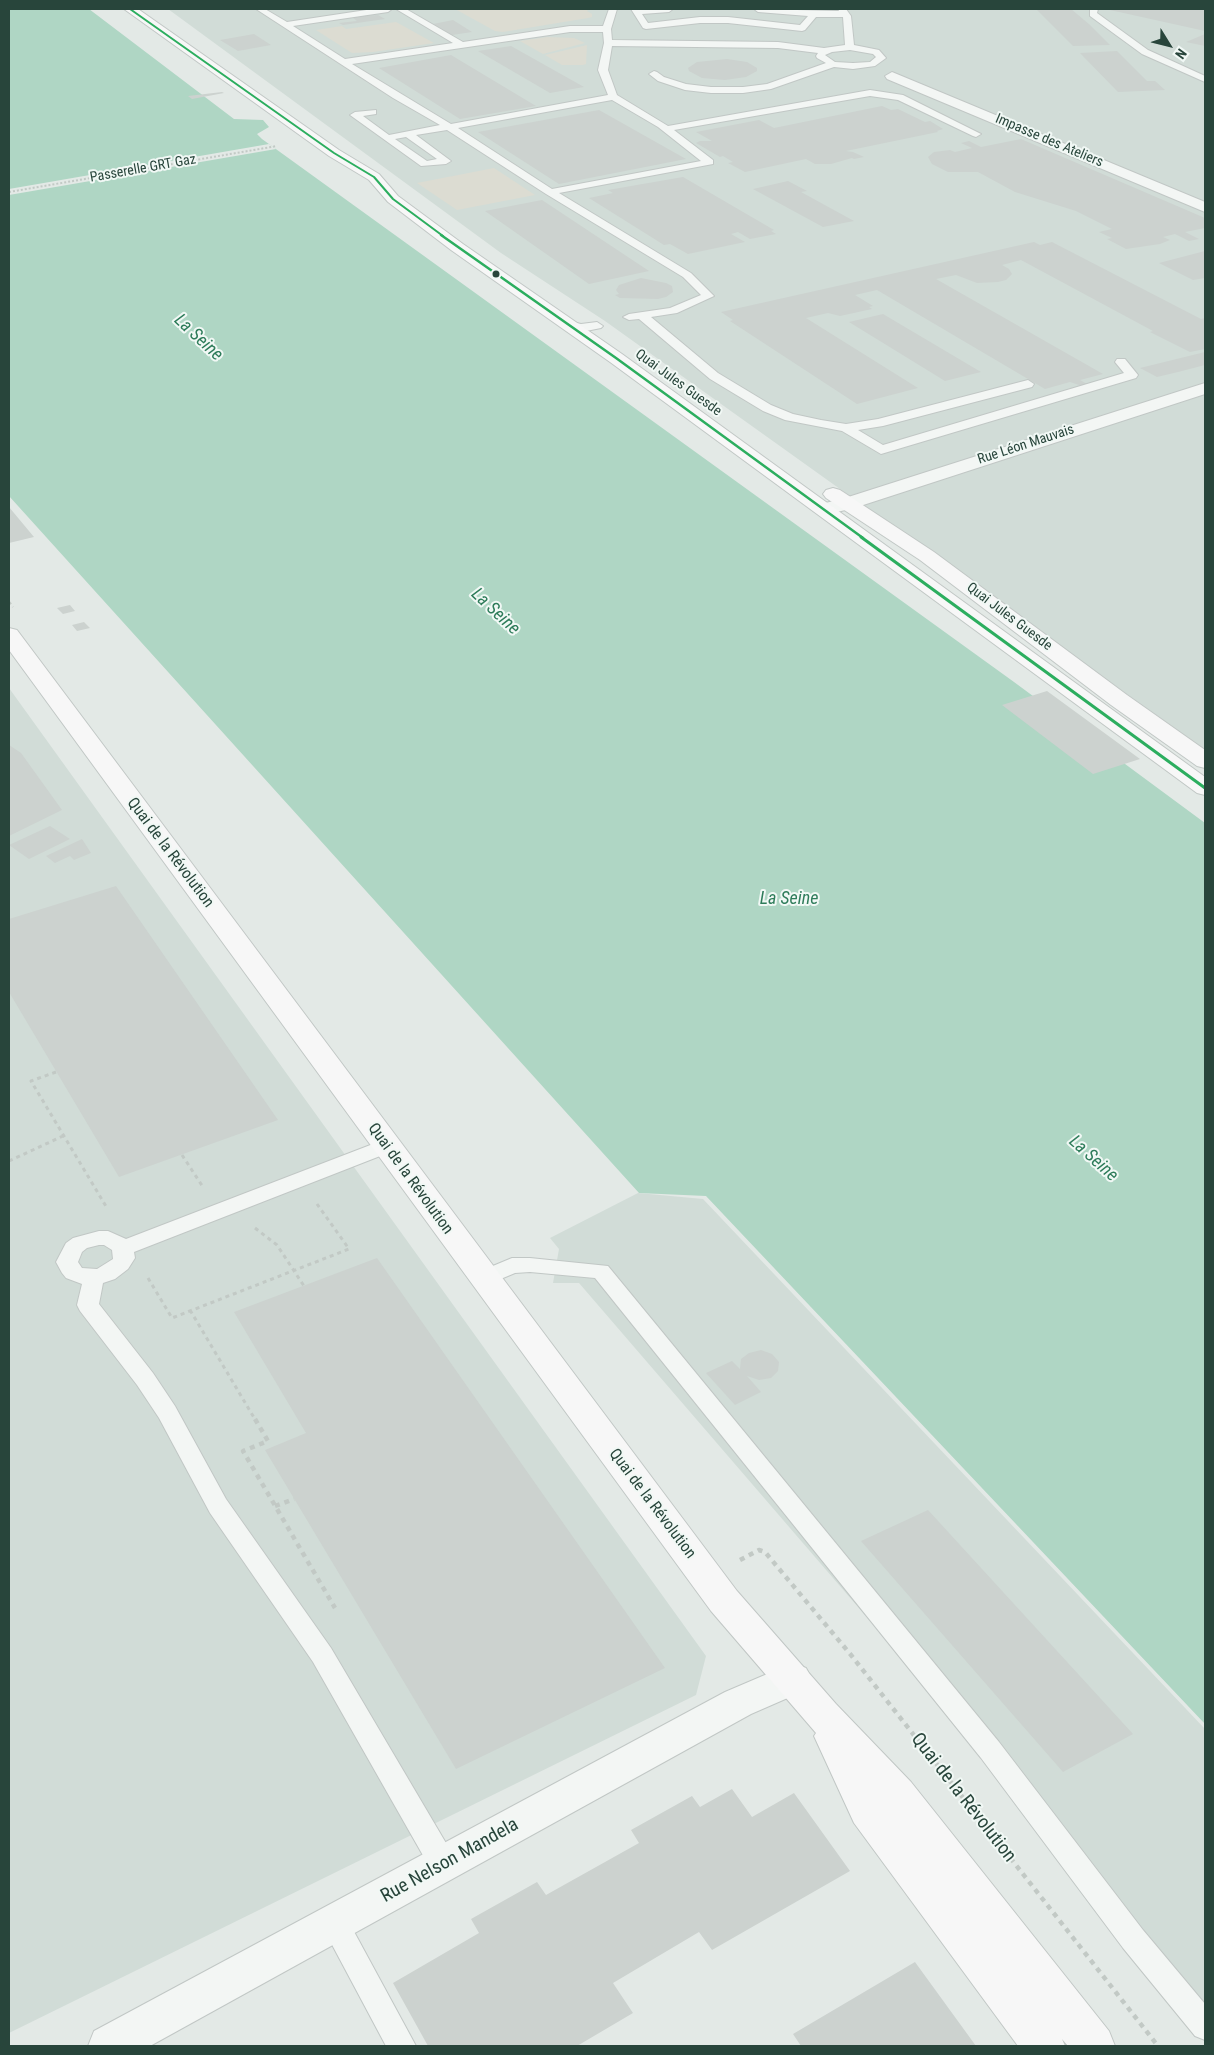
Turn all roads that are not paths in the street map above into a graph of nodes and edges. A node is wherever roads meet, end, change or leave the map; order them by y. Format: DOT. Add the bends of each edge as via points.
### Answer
graph roads {
  1 [pos="130,9"];
  2 [pos="150,9"];
  3 [pos="260,9"];
  4 [pos="388,9"];
  5 [pos="400,9"];
  6 [pos="613,9"];
  7 [pos="669,9"];
  8 [pos="758,9"];
  9 [pos="1094,9"];
  10 [pos="635,10"];
  11 [pos="844,11"];
  12 [pos="814,14"];
  13 [pos="285,25"];
  14 [pos="607,29"];
  15 [pos="608,43"];
  16 [pos="463,44"];
  17 [pos="850,47"];
  18 [pos="824,51"];
  19 [pos="344,62"];
  20 [pos="833,64"];
  21 [pos="872,64"];
  22 [pos="654,74"];
  23 [pos="892,76"];
  24 [pos="1205,80"];
  25 [pos="613,97"];
  26 [pos="372,112"];
  27 [pos="449,127"];
  28 [pos="666,130"];
  29 [pos="408,134"];
  30 [pos="976,134"];
  31 [pos="388,138"];
  32 [pos="550,192"];
  33 [pos="1205,207"];
  34 [pos="568,325"];
  35 [pos="597,326"];
  36 [pos="1121,362"];
  37 [pos="1028,384"];
  38 [pos="1205,388"];
  39 [pos="846,428"];
  40 [pos="766,446"];
  41 [pos="822,486"];
  42 [pos="847,504"];
  43 [pos="824,509"];
  44 [pos="9,636"];
  45 [pos="1205,761"];
  46 [pos="1205,788"];
  47 [pos="386,1146"];
  48 [pos="123,1248"];
  49 [pos="94,1277"];
  50 [pos="484,1278"];
  51 [pos="793,1679"];
  52 [pos="823,1715"];
  53 [pos="443,1864"];
  54 [pos="335,1924"];
  55 [pos="1205,2026"];
  56 [pos="109,2046"];
  57 [pos="402,2046"];
  58 [pos="1044,2046"];
  59 [pos="1094,2046"];
  1 -- 34 [label="main road, Quai Jules Guesde" via="334,153 360,167 393,199"];
  2 -- 35 [label="main road, Quai Jules Guesde" via="311,126 367,160 479,248"];
  3 -- 13 [label="lane"];
  4 -- 13 [label="lane"];
  5 -- 16 [label="lane"];
  6 -- 14 [label="lane"];
  7 -- 10 [label="lane"];
  8 -- 12 [label="lane"];
  9 -- 24 [label="lane" via="1093,14 1145,52"];
  10 -- 12 [label="lane" via="646,26 728,20 802,28"];
  11 -- 12 [label="lane"];
  11 -- 17 [label="lane"];
  13 -- 19 [label="lane"];
  14 -- 15 [label="lane"];
  14 -- 16 [label="lane" via="570,29"];
  15 -- 18 [label="lane" via="778,44"];
  15 -- 25 [label="lane" via="603,70"];
  16 -- 19 [label="lane"];
  17 -- 18 [label="lane"];
  17 -- 21 [label="lane" via="880,55 881,58"];
  18 -- 20 [label="lane" via="820,56"];
  19 -- 27 [label="lane"];
  20 -- 21 [label="lane"];
  20 -- 22 [label="lane" via="768,87 743,90 685,87"];
  21 -- 23 [label="lane"];
  23 -- 33 [label="street, Impasse des Ateliers"];
  25 -- 27 [label="lane"];
  25 -- 28 [label="lane"];
  26 -- 31 [label="lane" via="355,115"];
  27 -- 29 [label="lane"];
  27 -- 32 [label="lane"];
  28 -- 30 [label="lane" via="870,93 900,97"];
  28 -- 32 [label="lane" via="709,162"];
  29 -- 31 [label="lane"];
  29 -- 31 [label="lane" via="446,161 425,164"];
  32 -- 39 [label="lane" via="687,275 708,296 672,311 635,316 714,376 767,408 789,417"];
  34 -- 35 [label="lane" via="581,328"];
  34 -- 43 [label="main road, Quai Jules Guesde"];
  35 -- 40 [label="main road, Quai Jules Guesde"];
  36 -- 39 [label="lane" via="1132,375 881,450"];
  37 -- 39 [label="lane" via="886,422"];
  38 -- 42 [label="street, Rue Léon Mauvais"];
  41 -- 42 [label="main road, Quai Jules Guesde"];
  42 -- 43 [label="street, Rue Léon Mauvais"];
  42 -- 45 [label="main road, Quai Jules Guesde" via="927,556"];
  43 -- 46 [label="main road, Quai Jules Guesde"];
  44 -- 47 [label="main road, Quai de la Révolution"];
  47 -- 48 [label="lane"];
  47 -- 50 [label="main road, Quai de la Révolution"];
  48 -- 49 [label="lane" via="124,1258 115,1270"];
  48 -- 49 [label="lane" via="116,1241 99,1238 73,1248 67,1262 69,1268 81,1276"];
  49 -- 53 [label="lane" via="88,1305 145,1379 218,1506 322,1655"];
  50 -- 51 [label="main road, Quai de la Révolution" via="724,1601"];
  50 -- 55 [label="lane" via="512,1266 530,1264 601,1271 990,1750 1133,1939"];
  51 -- 52 [label="main road, Quai de la Révolution"];
  51 -- 53 [label="street, Rue Nelson Mandela" via="738,1703"];
  52 -- 58 [label="main road, Quai de la Révolution" via="868,1811"];
  52 -- 59 [label="main road, Quai de la Révolution" via="897,1794"];
  53 -- 54 [label="street, Rue Nelson Mandela"];
  54 -- 56 [label="street, Rue Nelson Mandela"];
  54 -- 57 [label="lane"];
}
